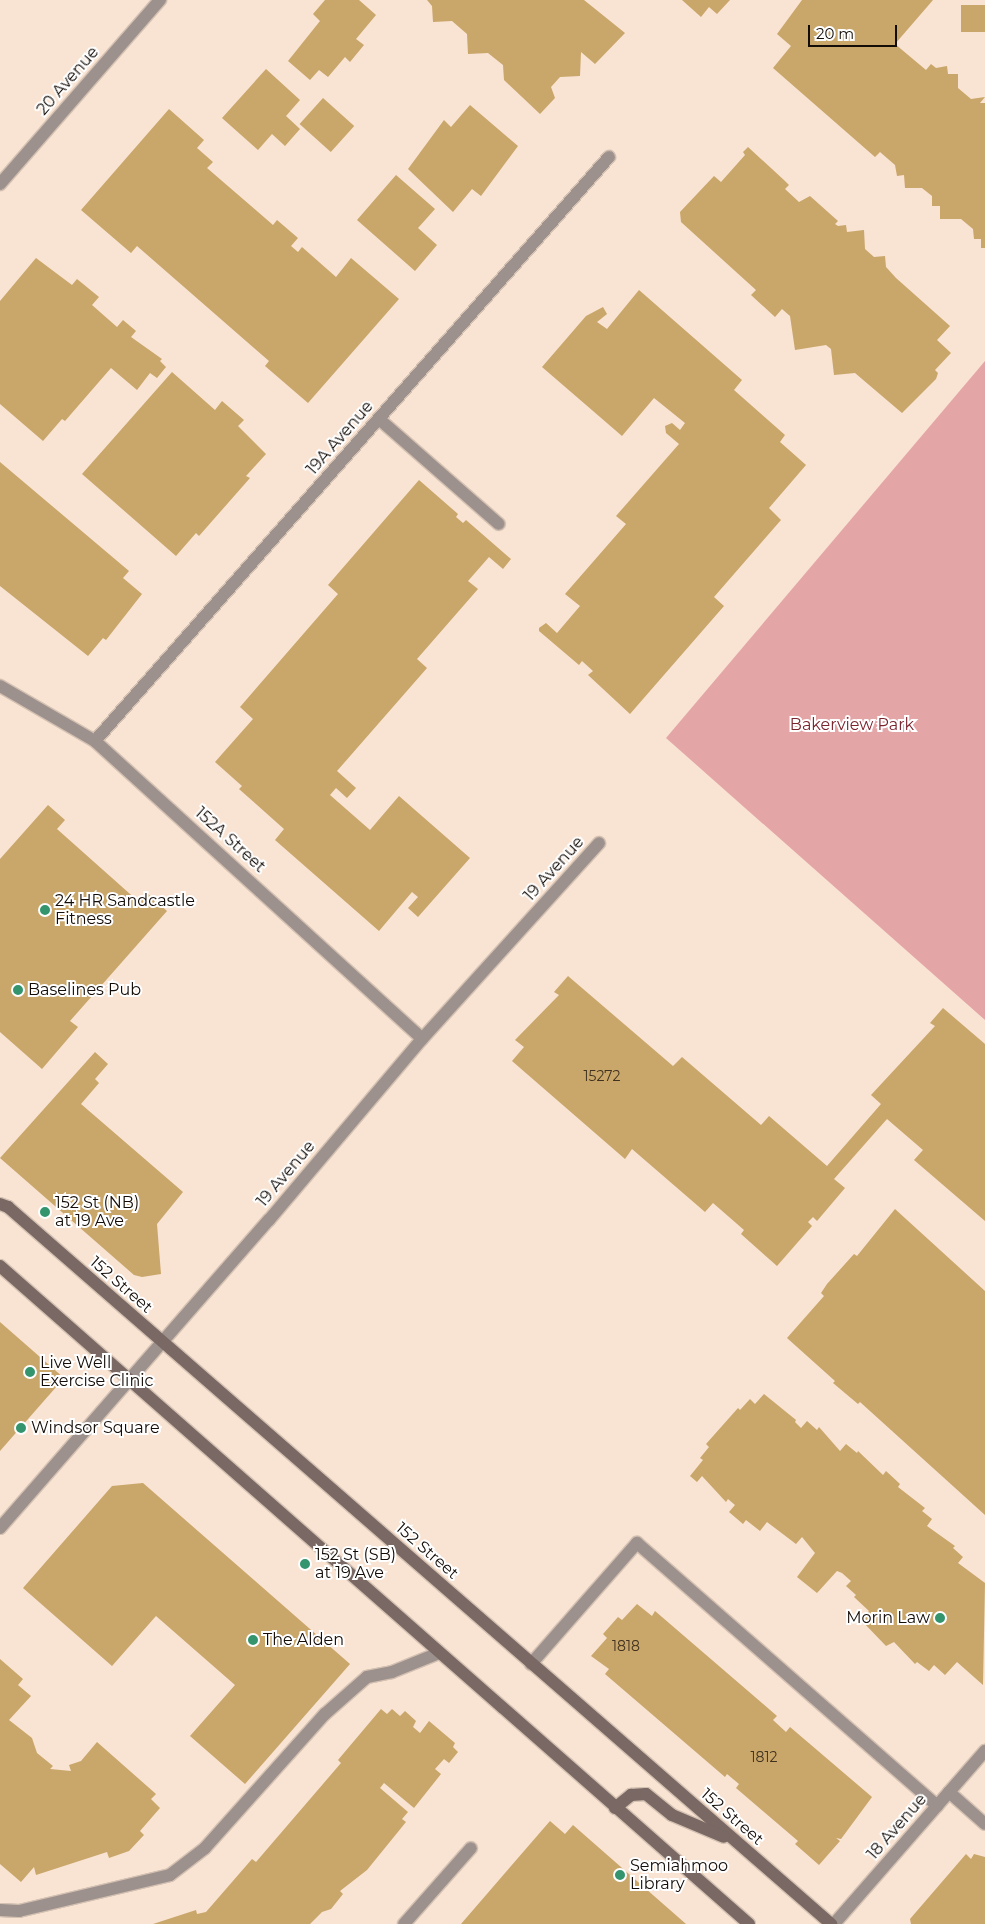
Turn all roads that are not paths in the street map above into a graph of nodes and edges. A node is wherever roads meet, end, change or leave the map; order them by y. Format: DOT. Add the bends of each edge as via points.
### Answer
graph roads {
  1 [pos="160,0"];
  2 [pos="609,156"];
  3 [pos="0,184"];
  4 [pos="379,418"];
  5 [pos="499,524"];
  6 [pos="0,686"];
  7 [pos="95,741"];
  8 [pos="599,843"];
  9 [pos="422,1039"];
  10 [pos="0,1204"];
  11 [pos="0,1266"];
  12 [pos="162,1342"];
  13 [pos="130,1379"];
  14 [pos="0,1528"];
  15 [pos="439,1653"];
  16 [pos="531,1664"];
  17 [pos="985,1751"];
  18 [pos="949,1792"];
  19 [pos="937,1806"];
  20 [pos="615,1808"];
  21 [pos="985,1824"];
  22 [pos="736,1842"];
  23 [pos="471,1848"];
  24 [pos="0,1910"];
  25 [pos="404,1924"];
  26 [pos="749,1924"];
  27 [pos="832,1924"];
  1 -- 3 [label="street, 20 Avenue"];
  2 -- 4 [label="street, 19A Avenue"];
  4 -- 5 [label="street"];
  4 -- 7 [label="street, 19A Avenue"];
  6 -- 7 [label="street, 152A Street"];
  7 -- 9 [label="street, 152A Street"];
  8 -- 9 [label="street, 19 Avenue"];
  9 -- 12 [label="street, 19 Avenue"];
  10 -- 12 [label="main road, 152 Street" via="8,1207"];
  11 -- 13 [label="main road"];
  12 -- 13 [label="street, 19 Avenue"];
  12 -- 16 [label="main road, 152 Street"];
  13 -- 14 [label="street, 19 Avenue"];
  13 -- 15 [label="main road"];
  15 -- 20 [label="main road"];
  15 -- 24 [label="street" via="392,1672 367,1677 325,1714 205,1848 170,1875 19,1911"];
  16 -- 19 [label="street" via="637,1543"];
  16 -- 22 [label="main road, 152 Street"];
  17 -- 18 [label="street, 18 Avenue"];
  18 -- 19 [label="street, 18 Avenue"];
  18 -- 21 [label="street"];
  19 -- 27 [label="street, 18 Avenue"];
  20 -- 22 [label="main road" via="631,1795 646,1794 672,1814"];
  20 -- 26 [label="main road"];
  22 -- 27 [label="main road, 152 Street"];
  23 -- 25 [label="street"];
}
